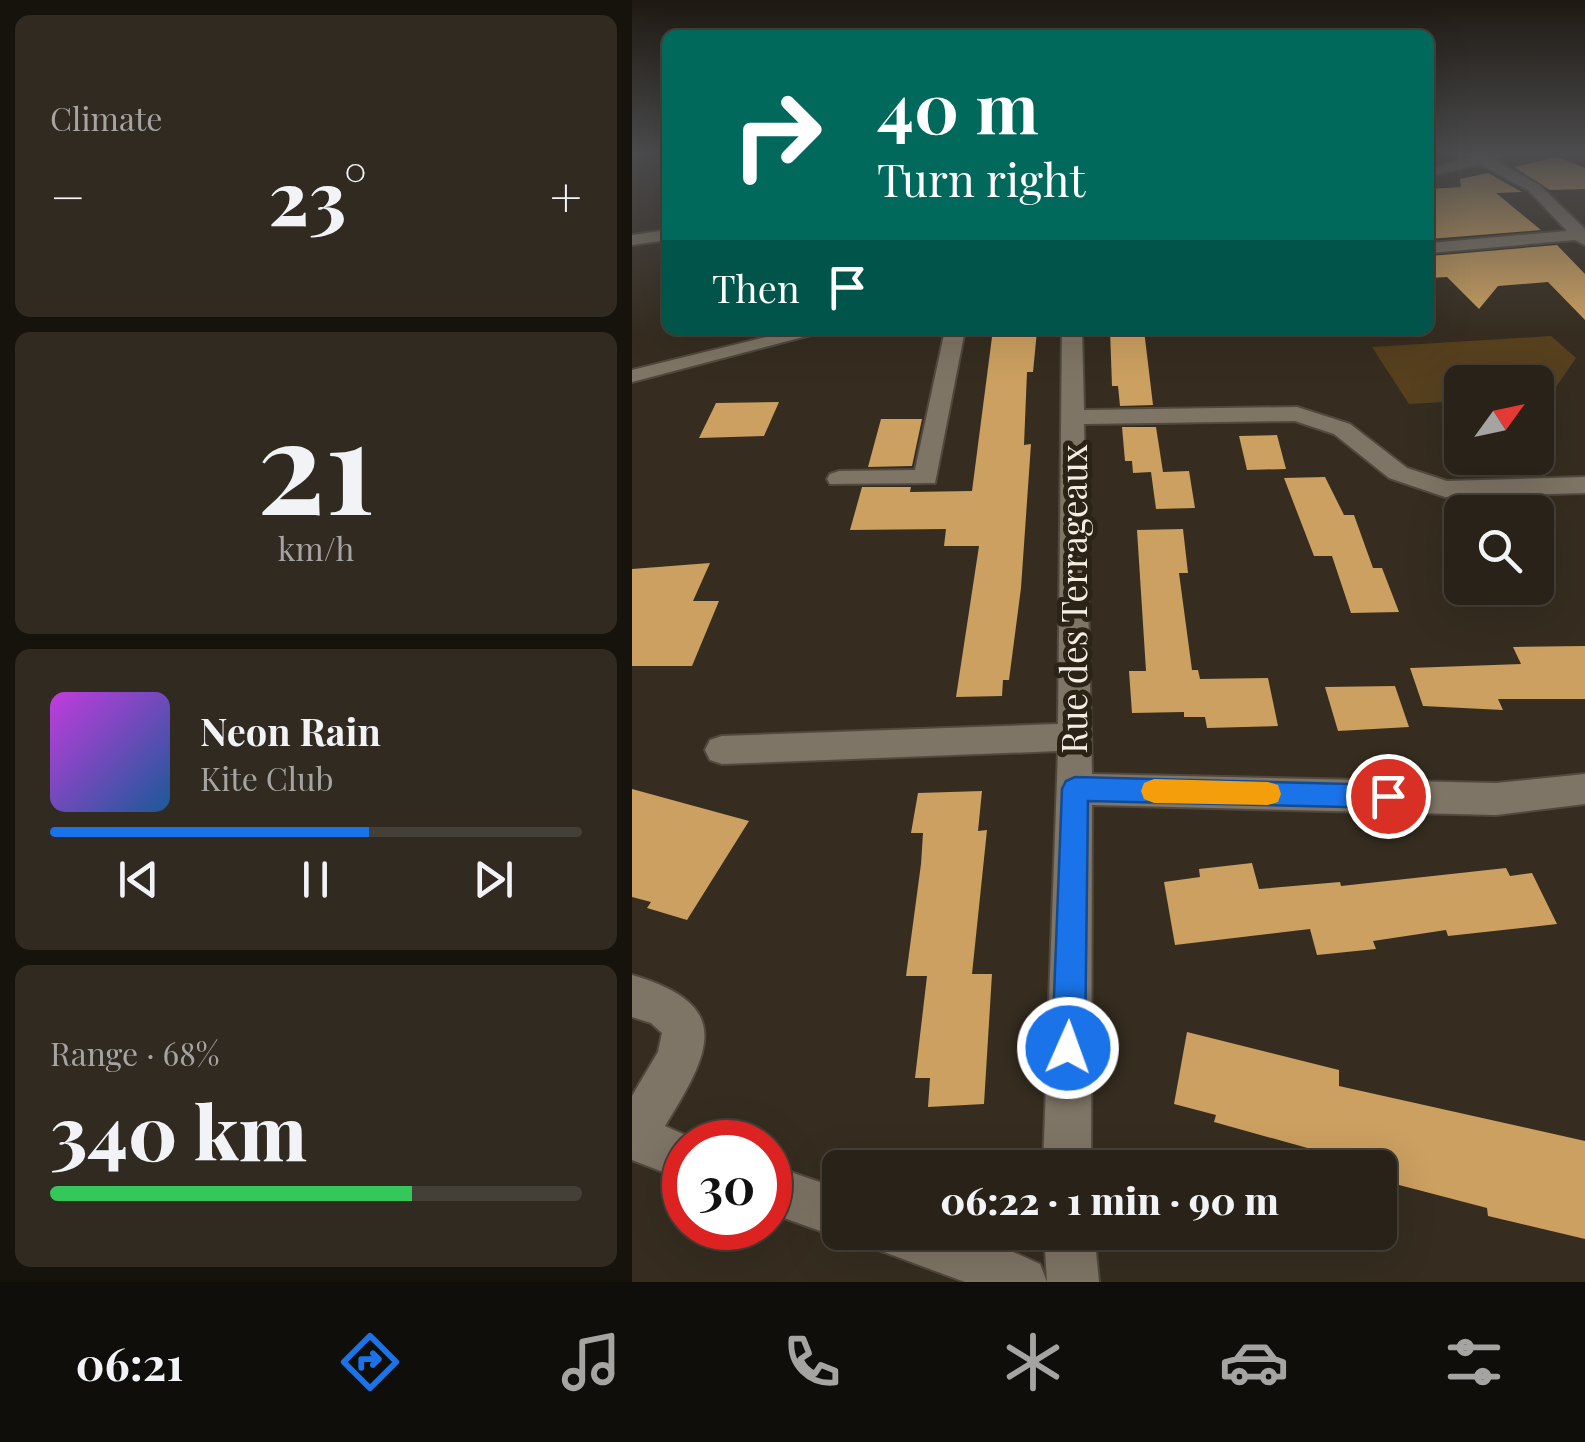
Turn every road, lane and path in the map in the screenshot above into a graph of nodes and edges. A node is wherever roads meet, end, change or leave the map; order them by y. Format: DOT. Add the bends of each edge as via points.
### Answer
graph roads {
  1 [pos="1560,214"];
  2 [pos="662,236"];
  3 [pos="1583,236"];
  4 [pos="632,240"];
  5 [pos="1434,248"];
  6 [pos="800,335"];
  7 [pos="954,335"];
  8 [pos="1072,335"];
  9 [pos="632,376"];
  10 [pos="1074,417"];
  11 [pos="839,480"];
  12 [pos="1584,485"];
  13 [pos="1075,738"];
  14 [pos="722,750"];
  15 [pos="1075,789"];
  16 [pos="1584,790"];
  17 [pos="632,996"];
  18 [pos="632,1137"];
  19 [pos="662,1149"];
  20 [pos="1067,1150"];
  21 [pos="792,1197"];
  22 [pos="822,1208"];
  23 [pos="945,1250"];
  24 [pos="1069,1250"];
  25 [pos="1022,1282"];
  26 [pos="1072,1282"];
  1 -- 3 [label="street"];
  2 -- 4 [label="street"];
  3 -- 5 [label="street"];
  6 -- 9 [label="street"];
  7 -- 11 [label="street" via="926,478"];
  8 -- 10 [label="street, Rue des Terrageaux"];
  10 -- 12 [label="street" via="1297,414 1342,429 1398,473 1432,486"];
  10 -- 13 [label="street, Rue des Terrageaux"];
  13 -- 14 [label="street"];
  13 -- 15 [label="street, Rue des Terrageaux"];
  15 -- 16 [label="street" via="1496,799"];
  15 -- 20 [label="street, Rue des Terrageaux"];
  17 -- 18 [label="street" via="670,1010 685,1036"];
  18 -- 19 [label="street"];
  21 -- 22 [label="street"];
  23 -- 25 [label="street"];
  24 -- 26 [label="street"];
}
